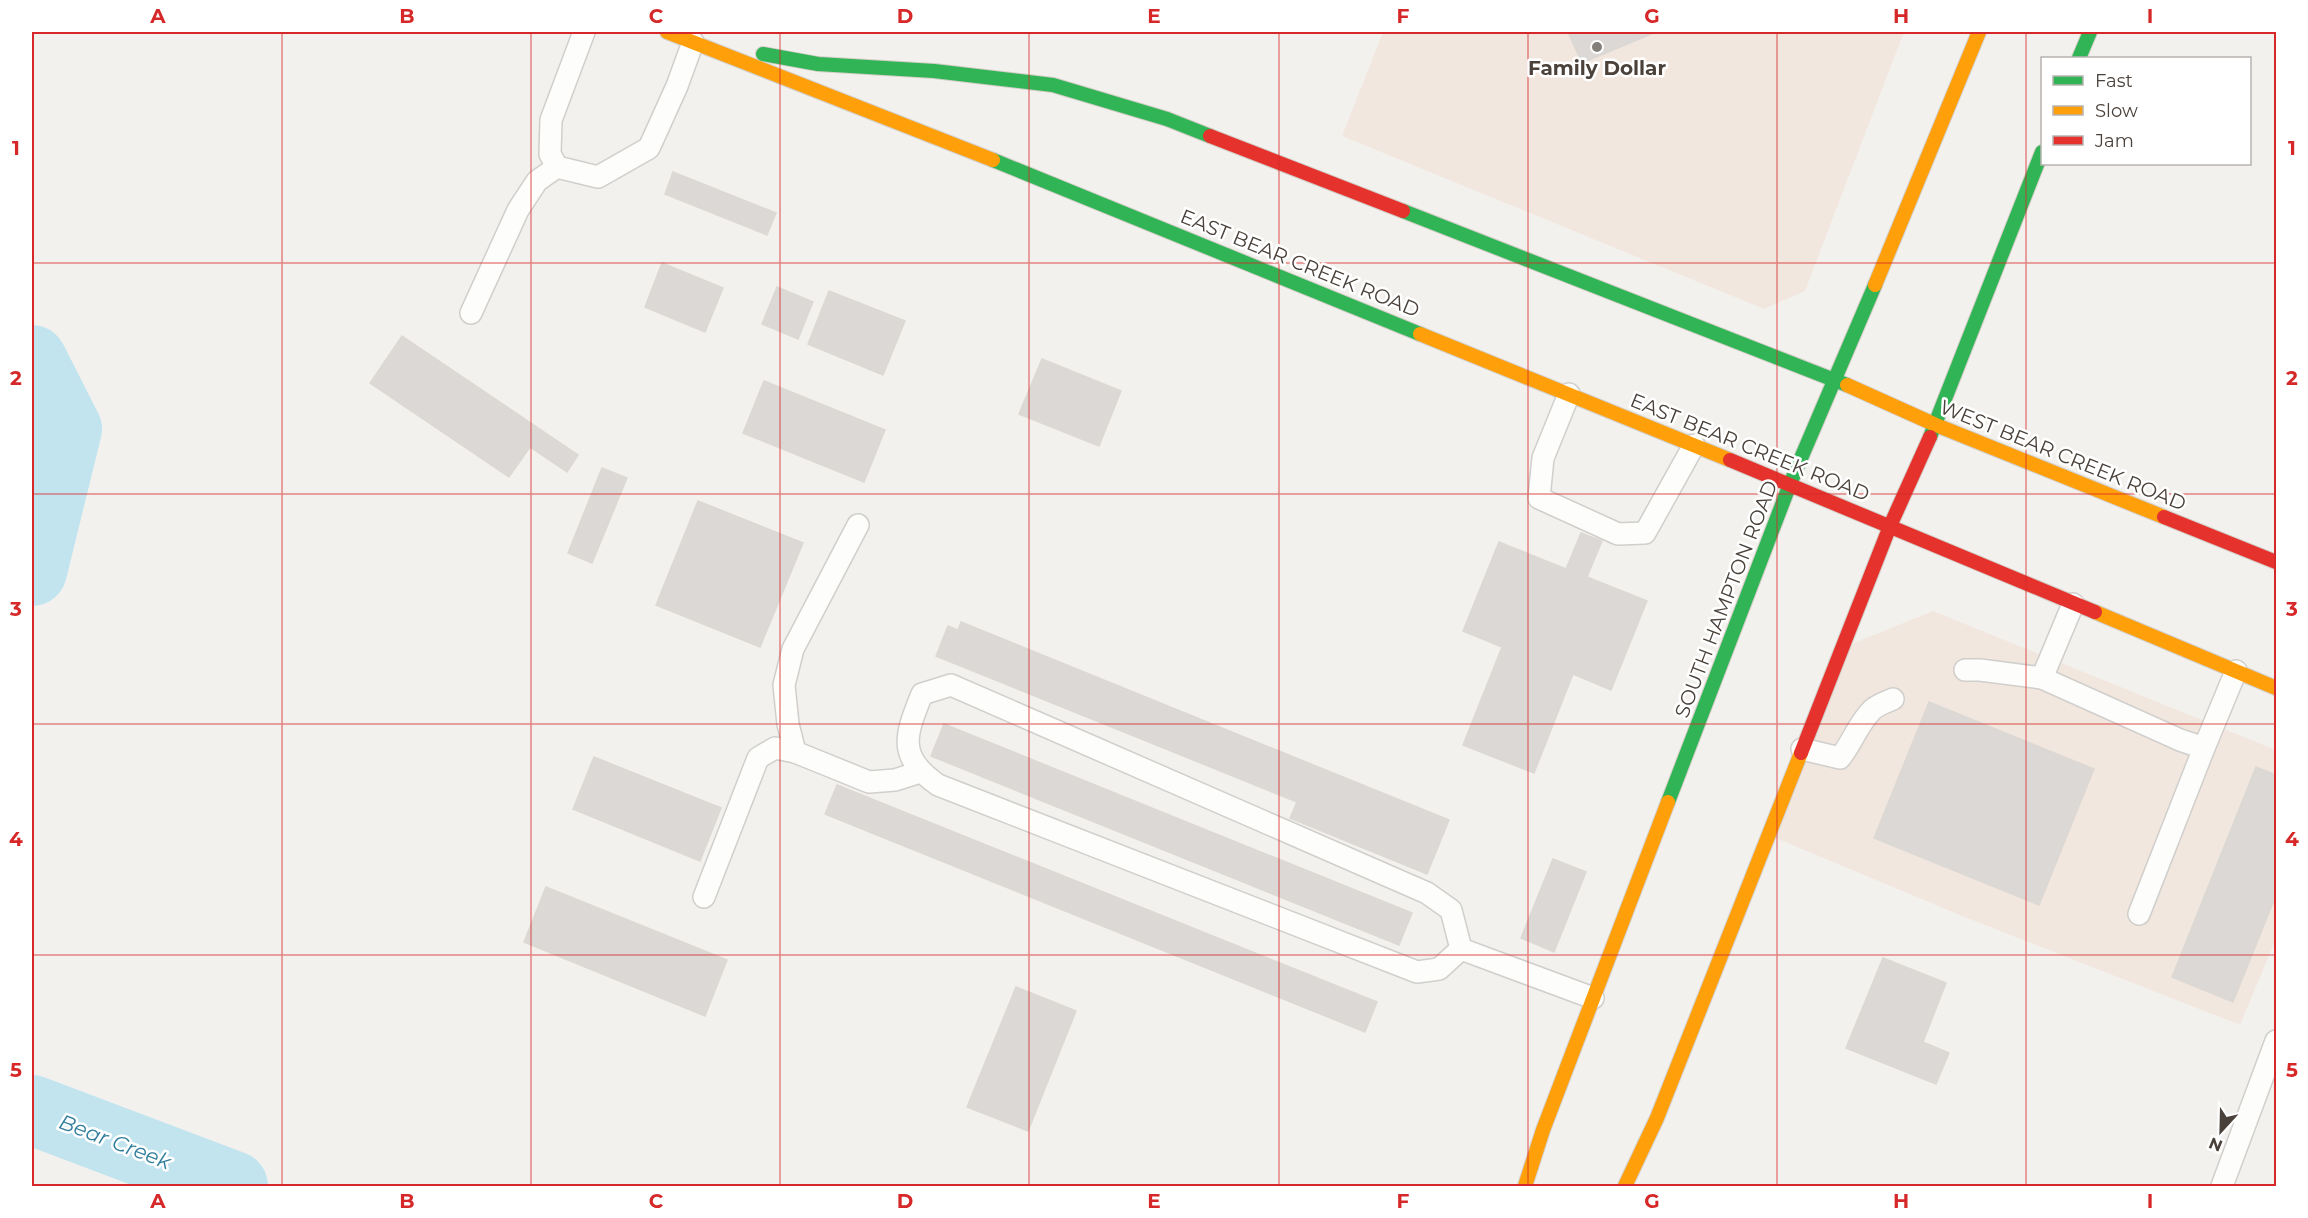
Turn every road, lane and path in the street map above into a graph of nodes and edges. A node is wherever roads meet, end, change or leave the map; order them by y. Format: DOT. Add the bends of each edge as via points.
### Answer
graph roads {
  1 [pos="584,32"];
  2 [pos="667,32"];
  3 [pos="1979,32"];
  4 [pos="2090,32"];
  5 [pos="693,42"];
  6 [pos="2079,57"];
  7 [pos="2041,157"];
  8 [pos="557,167"];
  9 [pos="471,313"];
  10 [pos="1836,380"];
  11 [pos="1569,394"];
  12 [pos="1936,424"];
  13 [pos="1694,445"];
  14 [pos="1790,484"];
  15 [pos="858,525"];
  16 [pos="1890,526"];
  17 [pos="2277,562"];
  18 [pos="2073,604"];
  19 [pos="1965,670"];
  20 [pos="2236,671"];
  21 [pos="2042,678"];
  22 [pos="2277,688"];
  23 [pos="1893,699"];
  24 [pos="2204,748"];
  25 [pos="1802,749"];
  26 [pos="795,752"];
  27 [pos="920,772"];
  28 [pos="704,897"];
  29 [pos="2139,914"];
  30 [pos="1461,949"];
  31 [pos="1593,998"];
  32 [pos="2277,1041"];
  33 [pos="1526,1186"];
  34 [pos="1625,1186"];
  35 [pos="2222,1186"];
  1 -- 8 [label="lane" via="551,120 550,154"];
  2 -- 5 [label="main road, EAST BEAR CREEK ROAD"];
  3 -- 10 [label="main road, SOUTH HAMPTON ROAD"];
  4 -- 6 [label="main road"];
  5 -- 8 [label="lane" via="649,148 598,177"];
  5 -- 10 [label="main road, EAST BEAR CREEK ROAD" via="818,64 934,71 1065,88 1167,119"];
  5 -- 11 [label="main road, EAST BEAR CREEK ROAD"];
  7 -- 12 [label="main road"];
  8 -- 9 [label="lane" via="537,181 518,210"];
  10 -- 12 [label="main road, WEST BEAR CREEK ROAD"];
  10 -- 14 [label="main road, SOUTH HAMPTON ROAD"];
  11 -- 13 [label="main road, EAST BEAR CREEK ROAD"];
  11 -- 13 [label="lane" via="1544,458 1539,498 1618,534 1645,533"];
  12 -- 16 [label="main road"];
  12 -- 17 [label="main road, WEST BEAR CREEK ROAD"];
  13 -- 14 [label="main road, EAST BEAR CREEK ROAD"];
  14 -- 16 [label="main road, EAST BEAR CREEK ROAD"];
  14 -- 31 [label="main road, SOUTH HAMPTON ROAD"];
  15 -- 26 [label="lane" via="793,649 784,685"];
  16 -- 18 [label="main road"];
  16 -- 25 [label="main road"];
  18 -- 20 [label="main road"];
  18 -- 21 [label="lane"];
  19 -- 21 [label="lane"];
  20 -- 22 [label="main road"];
  20 -- 24 [label="lane"];
  21 -- 24 [label="lane"];
  23 -- 25 [label="lane" via="1873,709 1840,758"];
  24 -- 29 [label="lane"];
  25 -- 34 [label="main road" via="1657,1118"];
  26 -- 27 [label="lane" via="869,782 895,780"];
  26 -- 28 [label="lane" via="775,748 758,758"];
  27 -- 30 [label="lane" via="938,785 1417,972 1439,969"];
  27 -- 30 [label="lane" via="910,756 908,728 922,694 951,685 1428,893 1451,910"];
  30 -- 31 [label="lane"];
  31 -- 33 [label="main road, SOUTH HAMPTON ROAD"];
  32 -- 35 [label="lane"];
}
